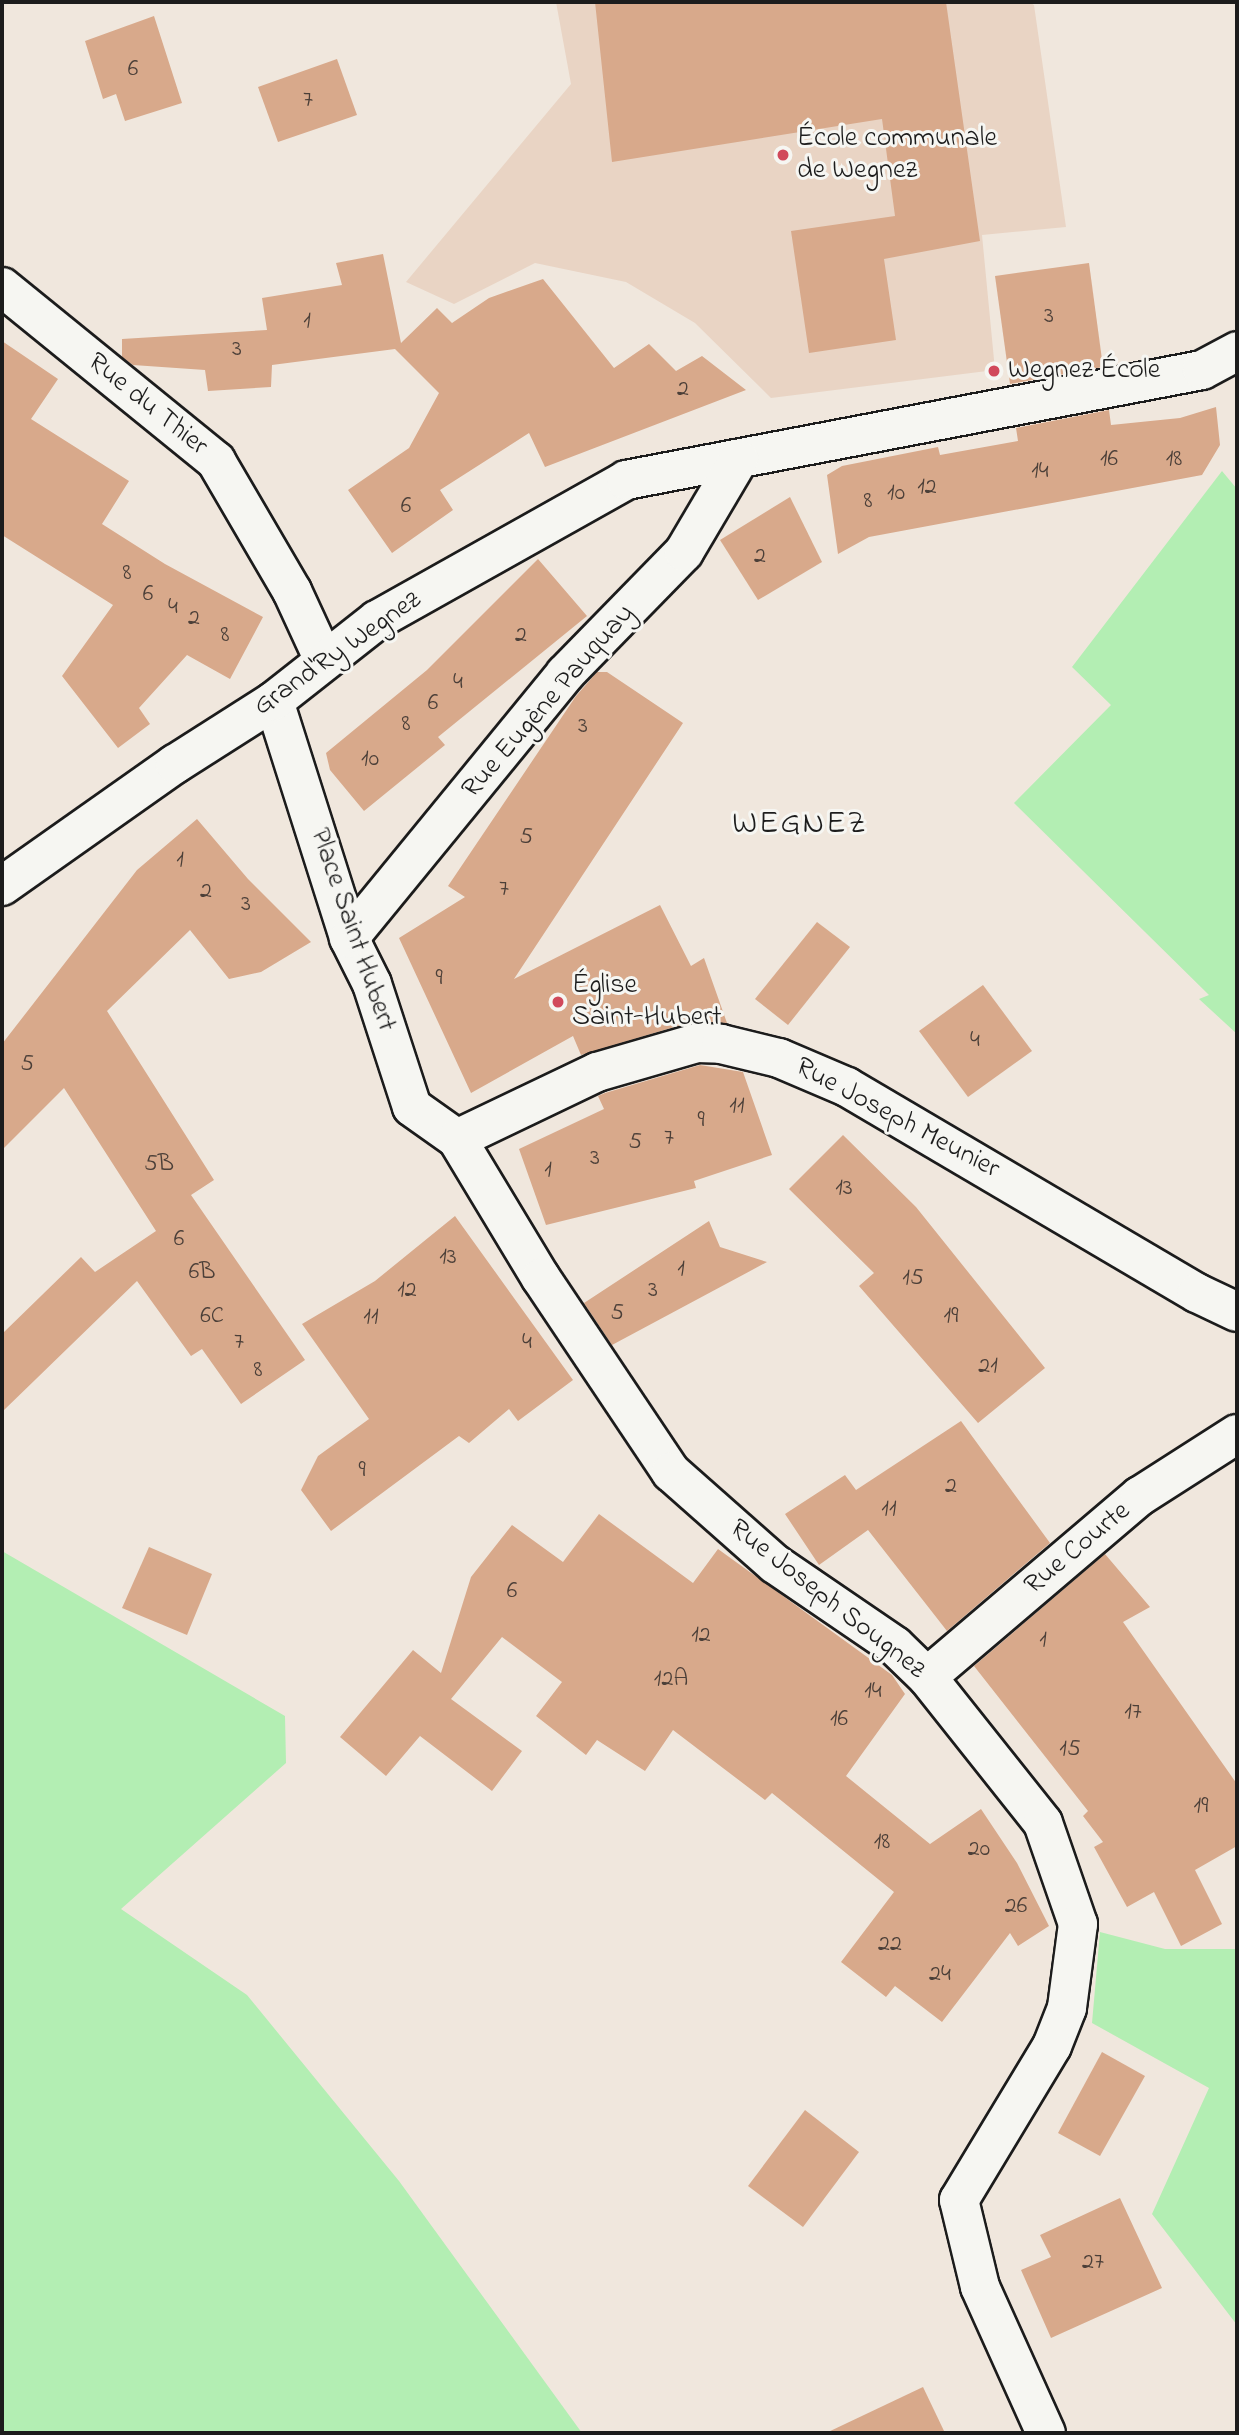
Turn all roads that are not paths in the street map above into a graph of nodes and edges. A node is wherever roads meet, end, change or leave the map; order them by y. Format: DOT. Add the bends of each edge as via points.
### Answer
graph roads {
  1 [pos="2,287"];
  2 [pos="1237,351"];
  3 [pos="738,459"];
  4 [pos="323,659"];
  5 [pos="274,701"];
  6 [pos="2,886"];
  7 [pos="349,938"];
  8 [pos="457,1139"];
  9 [pos="1237,1312"];
  10 [pos="1237,1434"];
  11 [pos="927,1676"];
  12 [pos="1046,2433"];
  1 -- 4 [label="street, Rue du Thier" via="216,461 292,590"];
  2 -- 3 [label="street, Grand'Ry Wegnez" via="1202,370"];
  3 -- 4 [label="street, Grand'Ry Wegnez" via="626,480 377,620"];
  3 -- 7 [label="street, Rue Eugène Pauquay" via="684,552 565,674"];
  4 -- 5 [label="street, Grand'Ry Wegnez"];
  5 -- 6 [label="street, Grand'Ry Wegnez" via="175,764"];
  5 -- 7 [label="street, Place Saint Hubert"];
  7 -- 8 [label="street, Place Saint Hubert" via="372,984 412,1107"];
  8 -- 9 [label="street, Rue Joseph Meunier" via="597,1073 697,1043 721,1044 779,1058 847,1087 1197,1293"];
  8 -- 11 [label="street, Rue Joseph Sougnez" via="541,1278 671,1472 775,1564 895,1646"];
  10 -- 11 [label="street, Rue Courte" via="1140,1496"];
  11 -- 12 [label="street, Rue Joseph Sougnez" via="1043,1823 1078,1924 1067,2008 1052,2046 958,2200 980,2287"];
}
